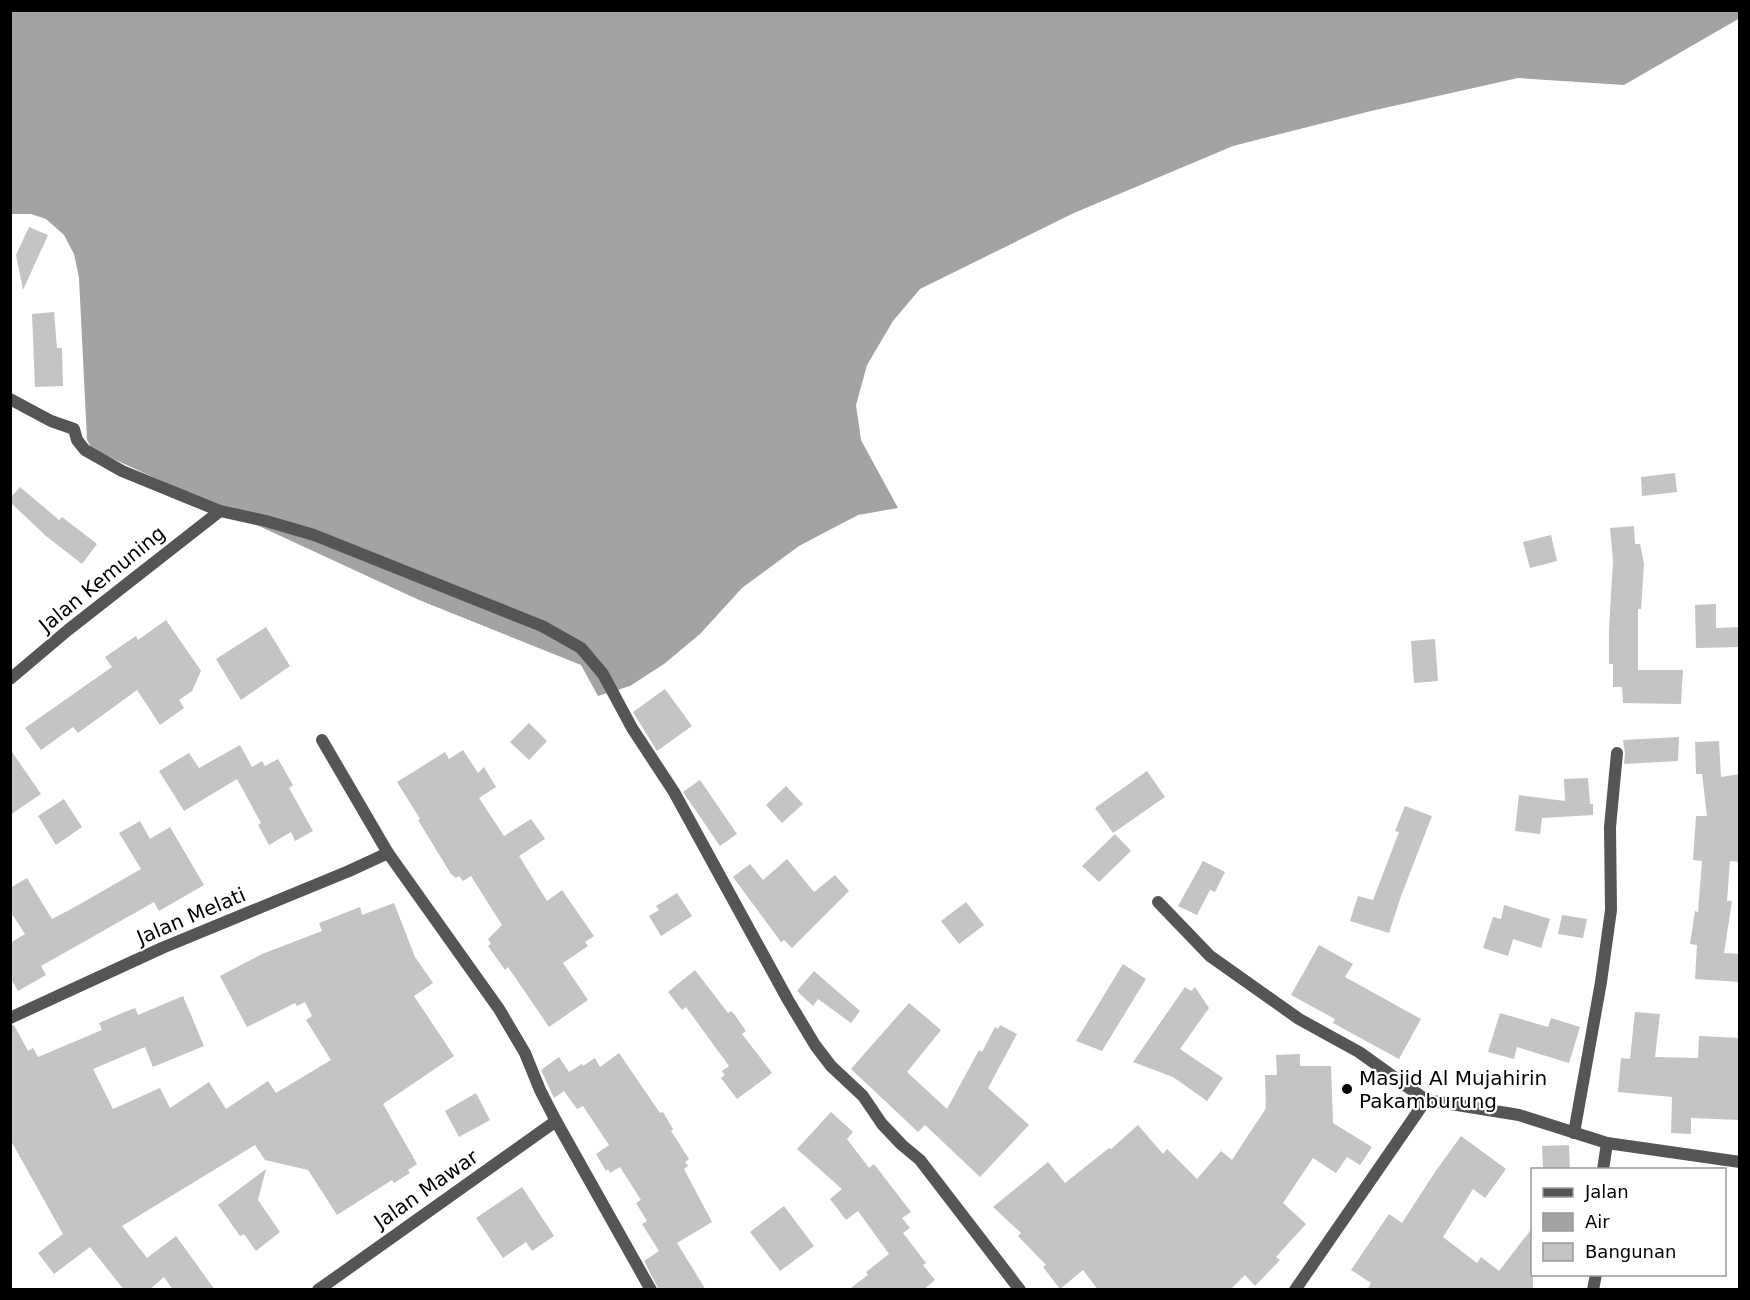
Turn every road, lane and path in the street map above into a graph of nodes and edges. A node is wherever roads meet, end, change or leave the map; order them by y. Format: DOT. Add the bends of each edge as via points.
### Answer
graph roads {
  1 [pos="10,399"];
  2 [pos="220,511"];
  3 [pos="10,679"];
  4 [pos="322,740"];
  5 [pos="1617,753"];
  6 [pos="388,853"];
  7 [pos="1158,903"];
  8 [pos="10,1018"];
  9 [pos="1426,1100"];
  10 [pos="556,1121"];
  11 [pos="1574,1133"];
  12 [pos="1607,1143"];
  13 [pos="1740,1162"];
  14 [pos="1603,1168"];
  15 [pos="318,1290"];
  16 [pos="651,1290"];
  17 [pos="1020,1290"];
  18 [pos="1294,1290"];
  1 -- 2 [label="street" via="74,429 85,450 122,471"];
  2 -- 3 [label="street, Jalan Kemuning"];
  2 -- 17 [label="street" via="314,535 542,626 581,648 603,674 674,792 815,1045 863,1096 882,1124 920,1160"];
  4 -- 6 [label="street"];
  5 -- 11 [label="street" via="1610,827 1611,910"];
  6 -- 8 [label="street, Jalan Melati" via="162,948"];
  6 -- 10 [label="street" via="499,1009 525,1053"];
  7 -- 9 [label="street" via="1210,956 1299,1019 1359,1052"];
  9 -- 11 [label="street" via="1519,1115"];
  9 -- 18 [label="street"];
  10 -- 15 [label="street, Jalan Mawar"];
  10 -- 16 [label="street"];
  11 -- 12 [label="street"];
  12 -- 13 [label="street"];
  12 -- 14 [label="street"];
}
